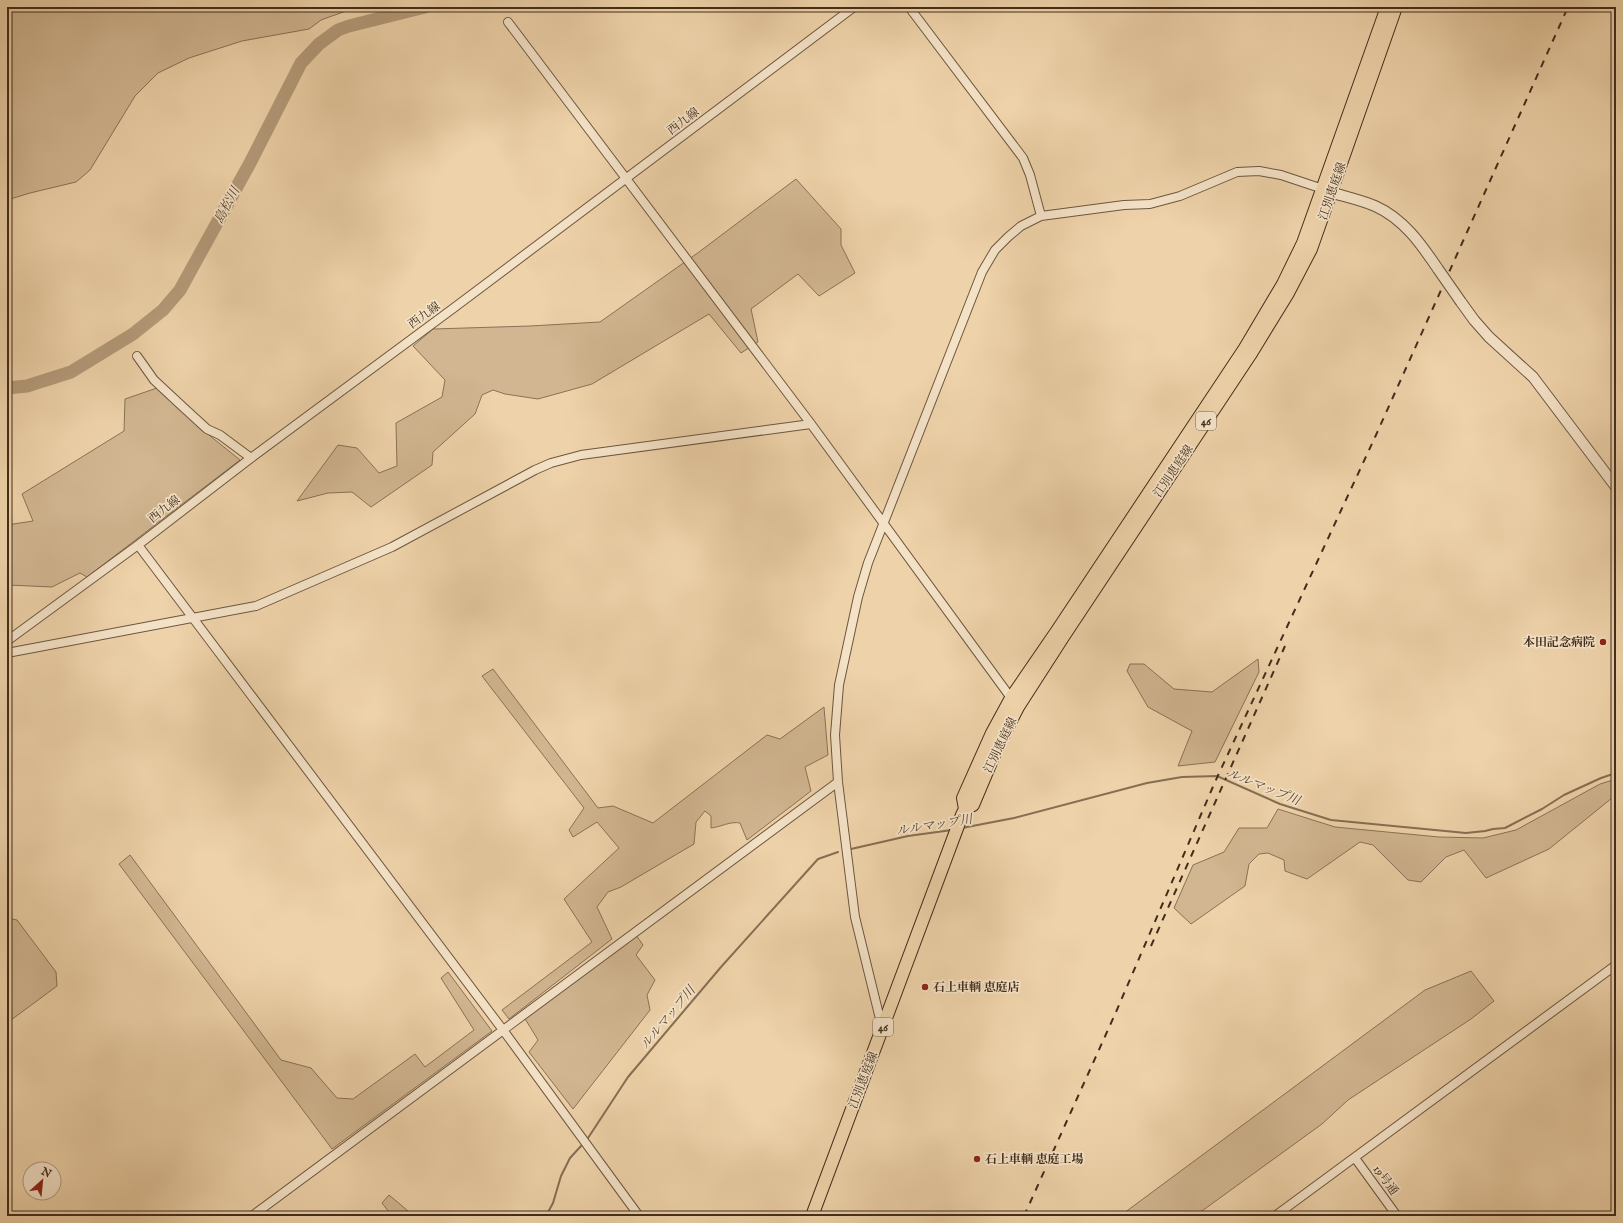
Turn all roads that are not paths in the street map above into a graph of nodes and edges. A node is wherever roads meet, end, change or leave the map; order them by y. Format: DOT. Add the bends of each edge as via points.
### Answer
graph roads {
  1 [pos="854,7"];
  2 [pos="909,7"];
  3 [pos="1387,7"];
  4 [pos="1396,7"];
  5 [pos="508,22"];
  6 [pos="626,179"];
  7 [pos="1327,191"];
  8 [pos="1041,216"];
  9 [pos="138,356"];
  10 [pos="811,424"];
  11 [pos="251,458"];
  12 [pos="1616,487"];
  13 [pos="883,523"];
  14 [pos="138,545"];
  15 [pos="193,619"];
  16 [pos="7,641"];
  17 [pos="7,653"];
  18 [pos="1014,702"];
  19 [pos="838,782"];
  20 [pos="1616,965"];
  21 [pos="883,1028"];
  22 [pos="503,1030"];
  23 [pos="1355,1158"];
  24 [pos="252,1216"];
  25 [pos="639,1216"];
  26 [pos="812,1216"];
  27 [pos="1275,1216"];
  28 [pos="1397,1216"];
  1 -- 6 [label="street, 西九線"];
  2 -- 8 [label="street" via="1023,158"];
  3 -- 7 [label="main road, 江別恵庭線 / 46"];
  4 -- 7 [label="main road, 江別恵庭線 / 46"];
  5 -- 6 [label="street"];
  6 -- 10 [label="street"];
  6 -- 11 [label="street, 西九線"];
  7 -- 8 [label="street" via="1281,175 1259,171 1237,172 1180,196 1150,204"];
  7 -- 12 [label="street, bridge" via="1374,206 1395,217 1417,239 1474,320 1489,337 1533,376"];
  7 -- 18 [label="main road, 江別恵庭線 / 46" via="1283,284 1249,342 1057,631"];
  8 -- 13 [label="street" via="1021,226 994,250 982,272"];
  9 -- 11 [label="street" via="154,380 207,429 220,435"];
  10 -- 13 [label="street"];
  10 -- 15 [label="street" via="582,455 551,463 392,547 256,606"];
  11 -- 14 [label="street, 西九線"];
  13 -- 18 [label="street"];
  13 -- 19 [label="street" via="858,597 839,685 835,735"];
  14 -- 15 [label="street"];
  14 -- 16 [label="street, 西九線"];
  15 -- 17 [label="street"];
  15 -- 22 [label="street"];
  18 -- 21 [label="main road, 江別恵庭線 / 46" via="992,732 963,798 964,812"];
  19 -- 21 [label="street" via="855,917"];
  19 -- 22 [label="street"];
  20 -- 23 [label="street"];
  21 -- 26 [label="main road, 江別恵庭線 / 46"];
  22 -- 24 [label="street"];
  22 -- 25 [label="street"];
  23 -- 27 [label="street"];
  23 -- 28 [label="street, 19号通"];
}
